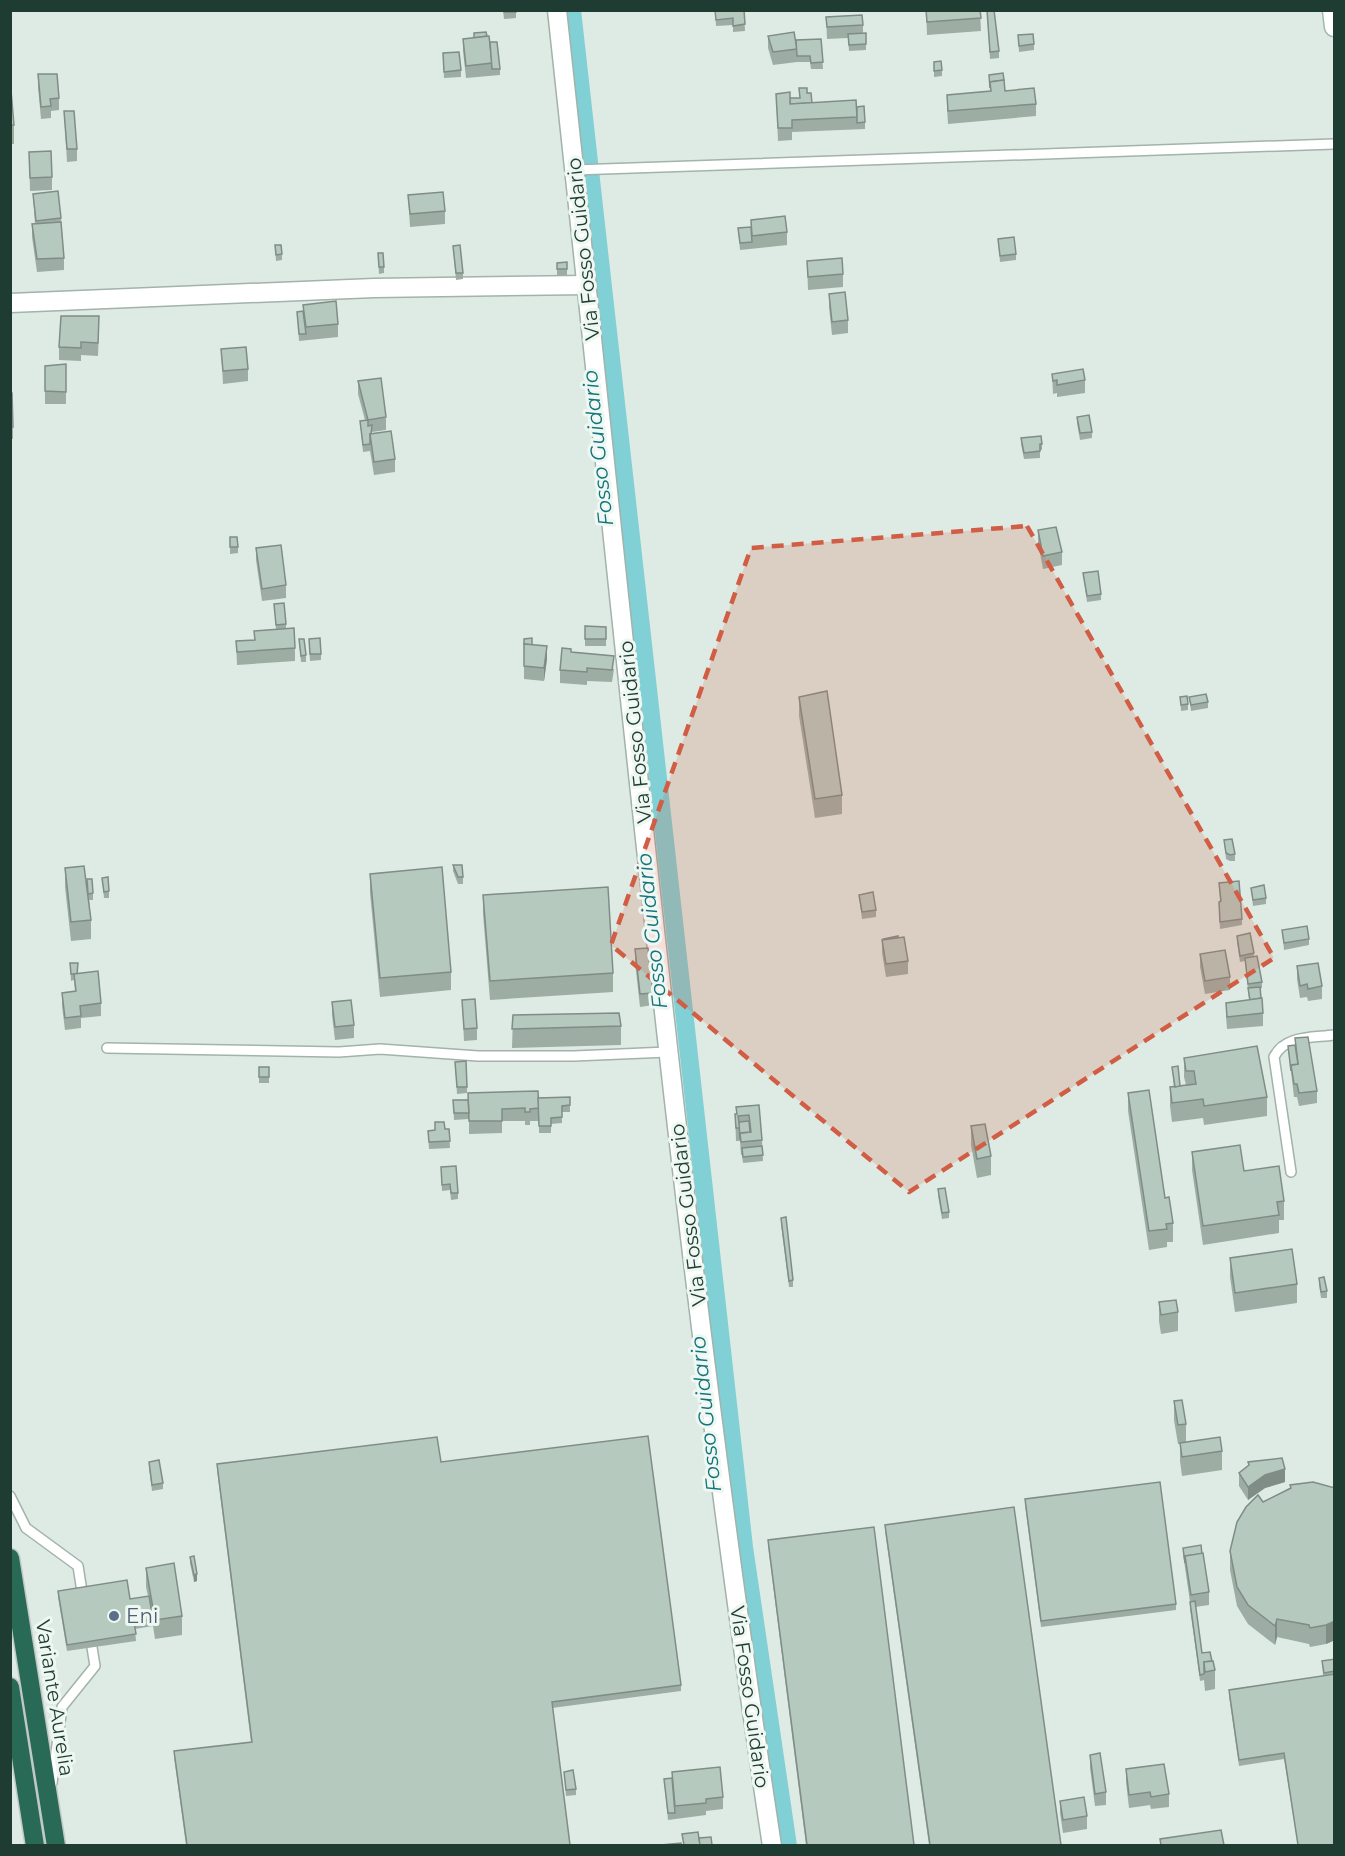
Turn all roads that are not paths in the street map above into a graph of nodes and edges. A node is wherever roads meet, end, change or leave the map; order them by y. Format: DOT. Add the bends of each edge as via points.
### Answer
graph roads {
  1 [pos="557,10"];
  2 [pos="1332,10"];
  3 [pos="1335,27"];
  4 [pos="1335,144"];
  5 [pos="577,170"];
  6 [pos="587,285"];
  7 [pos="10,303"];
  8 [pos="1335,1035"];
  9 [pos="107,1048"];
  10 [pos="668,1052"];
  11 [pos="1291,1172"];
  12 [pos="10,1496"];
  13 [pos="10,1558"];
  14 [pos="85,1611"];
  15 [pos="87,1622"];
  16 [pos="10,1687"];
  17 [pos="49,1803"];
  18 [pos="35,1845"];
  19 [pos="56,1845"];
  20 [pos="772,1845"];
  1 -- 5 [label="street, Via Fosso Guidario"];
  2 -- 3 [label="street"];
  4 -- 5 [label="lane"];
  5 -- 6 [label="street, Via Fosso Guidario"];
  6 -- 7 [label="street" via="374,288"];
  6 -- 10 [label="street, Via Fosso Guidario"];
  8 -- 11 [label="lane" via="1291,1040 1282,1044 1274,1058"];
  9 -- 10 [label="lane" via="329,1052 380,1049 478,1056"];
  10 -- 20 [label="street, Via Fosso Guidario" via="738,1623"];
  12 -- 14 [label="lane" via="26,1528 78,1566"];
  13 -- 17 [label="highway, Variante Aurelia"];
  15 -- 17 [label="lane" via="95,1666 62,1707"];
  16 -- 18 [label="highway"];
  17 -- 19 [label="highway, Variante Aurelia"];
}
